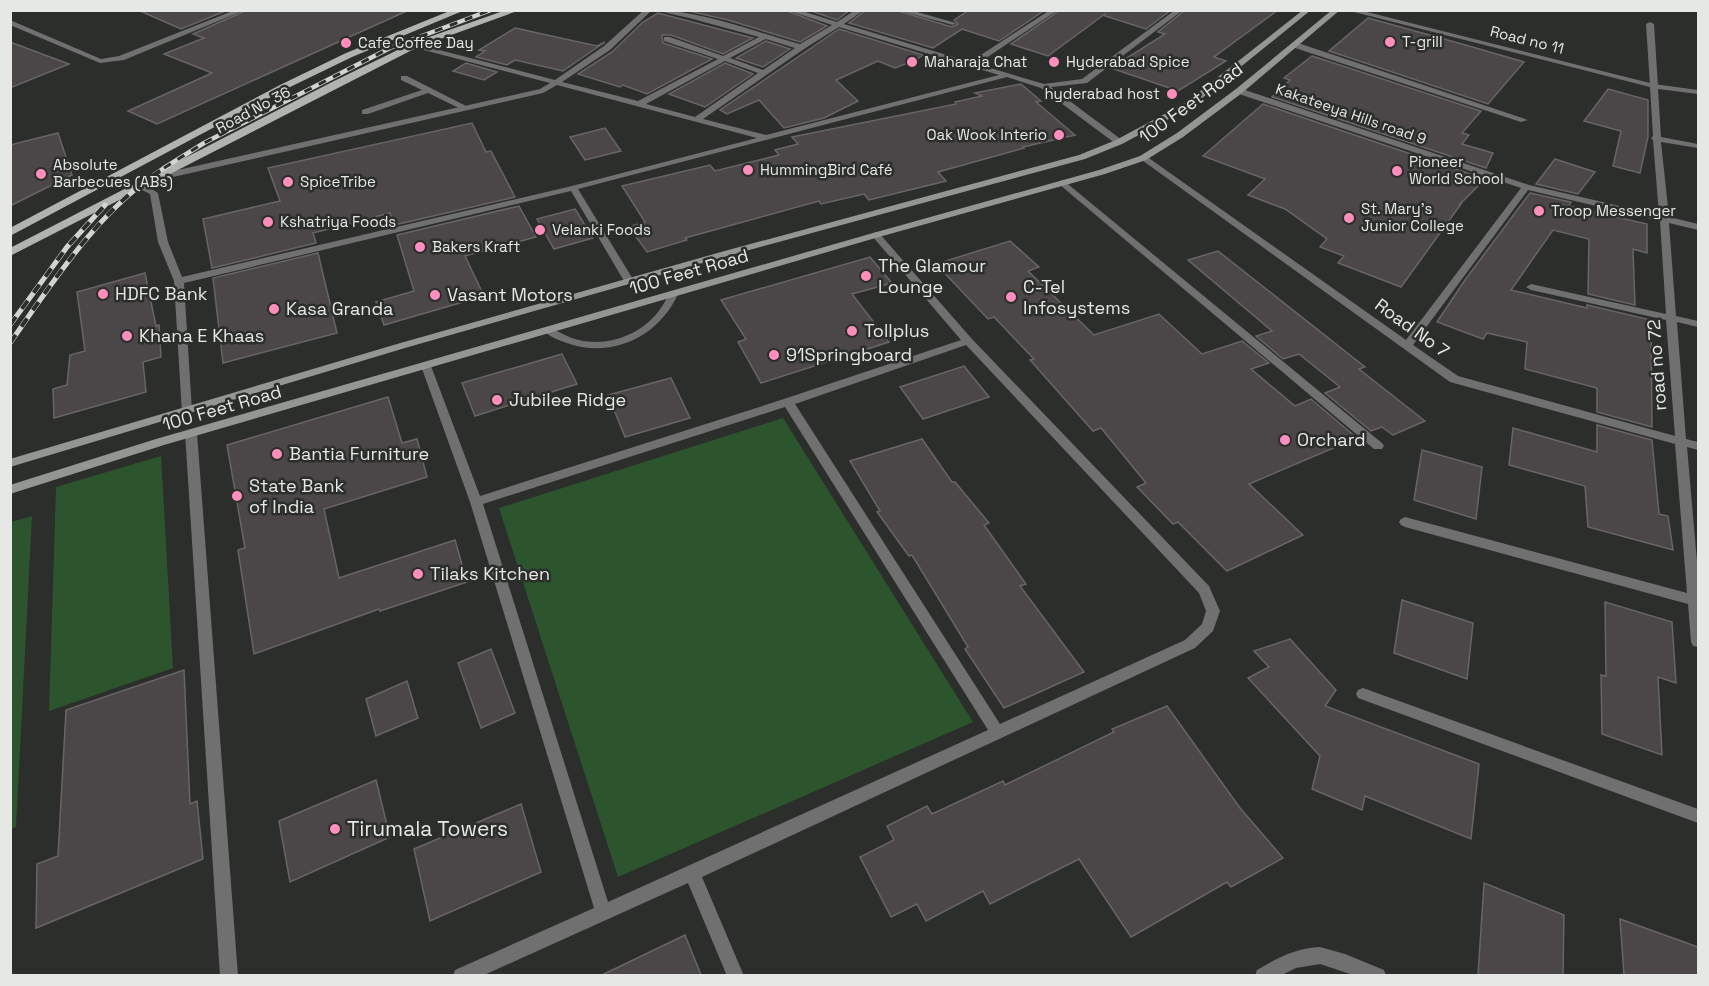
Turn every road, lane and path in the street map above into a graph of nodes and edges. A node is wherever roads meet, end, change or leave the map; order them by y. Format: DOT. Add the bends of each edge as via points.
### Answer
graph roads {
  1 [pos="242,10"];
  2 [pos="461,10"];
  3 [pos="516,10"];
  4 [pos="649,10"];
  5 [pos="657,10"];
  6 [pos="702,10"];
  7 [pos="790,10"];
  8 [pos="861,10"];
  9 [pos="900,10"];
  10 [pos="1055,10"];
  11 [pos="1180,10"];
  12 [pos="1308,10"];
  13 [pos="1336,10"];
  14 [pos="1349,10"];
  15 [pos="690,16"];
  16 [pos="10,22"];
  17 [pos="839,23"];
  18 [pos="953,23"];
  19 [pos="1650,24"];
  20 [pos="765,37"];
  21 [pos="667,39"];
  22 [pos="415,45"];
  23 [pos="1295,45"];
  24 [pos="801,47"];
  25 [pos="724,59"];
  26 [pos="970,65"];
  27 [pos="311,73"];
  28 [pos="765,73"];
  29 [pos="1008,75"];
  30 [pos="404,78"];
  31 [pos="558,83"];
  32 [pos="335,84"];
  33 [pos="1044,86"];
  34 [pos="1654,86"];
  35 [pos="428,90"];
  36 [pos="1239,91"];
  37 [pos="1698,92"];
  38 [pos="639,104"];
  39 [pos="466,108"];
  40 [pos="365,112"];
  41 [pos="697,119"];
  42 [pos="1524,120"];
  43 [pos="770,138"];
  44 [pos="1656,138"];
  45 [pos="1119,142"];
  46 [pos="1698,146"];
  47 [pos="1143,158"];
  48 [pos="160,177"];
  49 [pos="1063,183"];
  50 [pos="141,186"];
  51 [pos="1526,187"];
  52 [pos="573,188"];
  53 [pos="913,204"];
  54 [pos="929,220"];
  55 [pos="1664,220"];
  56 [pos="1698,227"];
  57 [pos="10,233"];
  58 [pos="876,235"];
  59 [pos="10,253"];
  60 [pos="178,281"];
  61 [pos="629,281"];
  62 [pos="1530,287"];
  63 [pos="673,294"];
  64 [pos="1671,318"];
  65 [pos="1698,324"];
  66 [pos="549,330"];
  67 [pos="968,341"];
  68 [pos="1408,345"];
  69 [pos="426,366"];
  70 [pos="788,402"];
  71 [pos="186,411"];
  72 [pos="191,433"];
  73 [pos="1679,441"];
  74 [pos="1378,446"];
  75 [pos="1698,446"];
  76 [pos="10,463"];
  77 [pos="10,490"];
  78 [pos="476,502"];
  79 [pos="1404,522"];
  80 [pos="1696,600"];
  81 [pos="1698,642"];
  82 [pos="1363,694"];
  83 [pos="998,733"];
  84 [pos="1698,816"];
  85 [pos="692,873"];
  86 [pos="603,911"];
  87 [pos="229,975"];
  88 [pos="461,975"];
  89 [pos="735,975"];
  90 [pos="1263,975"];
  91 [pos="1378,975"];
  1 -- 16 [label="street" via="105,61"];
  2 -- 27 [label="main road, Road No 36"];
  3 -- 22 [label="main road, Road No 36"];
  4 -- 31 [label="street" via="607,48"];
  5 -- 15 [label="street"];
  6 -- 15 [label="street"];
  7 -- 17 [label="street"];
  8 -- 17 [label="street"];
  9 -- 18 [label="street"];
  10 -- 26 [label="street"];
  11 -- 33 [label="street" via="1084,81"];
  12 -- 45 [label="main road, 100 Feet Road" via="1188,105"];
  13 -- 23 [label="main road, 100 Feet Road"];
  14 -- 34 [label="street, Road no 11"];
  15 -- 20 [label="street"];
  17 -- 24 [label="street"];
  17 -- 26 [label="street"];
  19 -- 34 [label="street, road no 72"];
  20 -- 24 [label="street"];
  20 -- 25 [label="street"];
  21 -- 25 [label="street"];
  22 -- 31 [label="street"];
  22 -- 32 [label="main road, Road No 36"];
  23 -- 36 [label="main road, 100 Feet Road"];
  23 -- 42 [label="street"];
  24 -- 28 [label="street"];
  25 -- 28 [label="street"];
  25 -- 38 [label="street"];
  26 -- 29 [label="street"];
  27 -- 32 [label="main road"];
  27 -- 57 [label="main road, Road No 36"];
  28 -- 41 [label="street"];
  29 -- 33 [label="street"];
  29 -- 43 [label="street"];
  30 -- 35 [label="street"];
  31 -- 38 [label="street"];
  31 -- 39 [label="street" via="528,96"];
  32 -- 48 [label="main road, Road No 36"];
  33 -- 45 [label="street"];
  34 -- 37 [label="street, Road no 11"];
  34 -- 44 [label="street, road no 72"];
  35 -- 39 [label="street"];
  35 -- 40 [label="street"];
  36 -- 47 [label="main road, 100 Feet Road"];
  36 -- 51 [label="street, Kakateeya Hills road 9"];
  38 -- 41 [label="street"];
  39 -- 48 [label="street"];
  41 -- 43 [label="street"];
  43 -- 52 [label="street"];
  44 -- 46 [label="street"];
  44 -- 55 [label="street, road no 72"];
  45 -- 53 [label="main road, 100 Feet Road" via="1082,157"];
  47 -- 49 [label="main road, 100 Feet Road"];
  47 -- 68 [label="street, Road No 7"];
  48 -- 50 [label="main road, Road No 36"];
  49 -- 54 [label="main road, 100 Feet Road"];
  49 -- 74 [label="street"];
  50 -- 59 [label="main road, Road No 36"];
  50 -- 60 [label="street" via="154,193 163,242"];
  51 -- 55 [label="street, Kakateeya Hills road 9"];
  51 -- 68 [label="street"];
  52 -- 60 [label="street"];
  52 -- 61 [label="street"];
  53 -- 54 [label="main road"];
  53 -- 61 [label="main road, 100 Feet Road"];
  54 -- 58 [label="main road, 100 Feet Road"];
  55 -- 56 [label="street, Kakateeya Hills road 9"];
  55 -- 64 [label="street, road no 72"];
  58 -- 63 [label="main road, 100 Feet Road"];
  58 -- 67 [label="street"];
  60 -- 71 [label="street"];
  61 -- 71 [label="main road, 100 Feet Road"];
  62 -- 64 [label="street"];
  63 -- 66 [label="main road, 100 Feet Road"];
  63 -- 66 [label="street" via="668,310 655,325 628,339 592,345 564,339"];
  64 -- 65 [label="street"];
  64 -- 73 [label="street, road no 72"];
  66 -- 69 [label="main road, 100 Feet Road"];
  67 -- 70 [label="street"];
  67 -- 83 [label="street" via="1204,590 1213,611 1208,627 1190,644"];
  68 -- 73 [label="street, Road No 7" via="1442,371 1468,384"];
  69 -- 72 [label="main road, 100 Feet Road"];
  69 -- 78 [label="street"];
  70 -- 78 [label="street"];
  70 -- 83 [label="street"];
  71 -- 76 [label="main road, 100 Feet Road"];
  72 -- 77 [label="main road, 100 Feet Road"];
  72 -- 87 [label="street"];
  73 -- 75 [label="street, Road No 7"];
  73 -- 80 [label="street, road no 72"];
  78 -- 86 [label="street"];
  79 -- 80 [label="street"];
  80 -- 81 [label="street, road no 72"];
  82 -- 84 [label="street"];
  83 -- 85 [label="street"];
  85 -- 86 [label="street"];
  85 -- 89 [label="street"];
  86 -- 88 [label="street"];
  90 -- 91 [label="street" via="1309,954 1336,958"];
}
